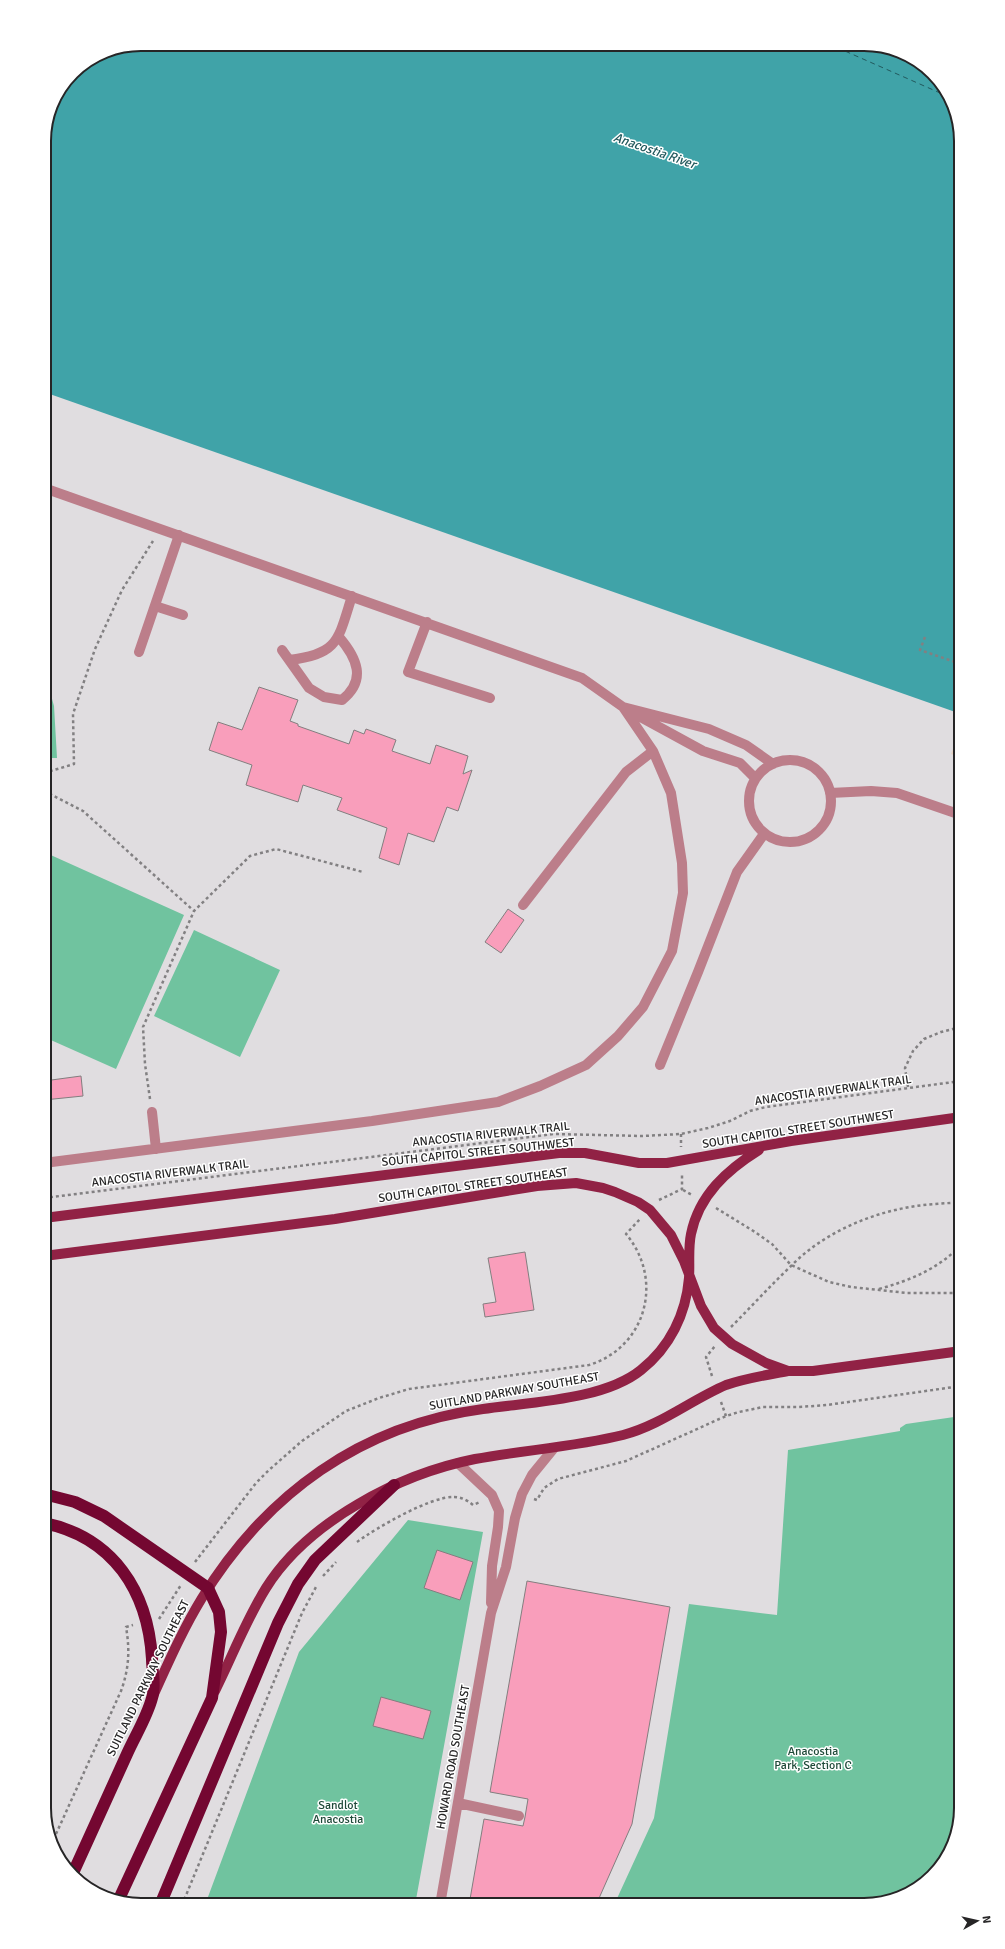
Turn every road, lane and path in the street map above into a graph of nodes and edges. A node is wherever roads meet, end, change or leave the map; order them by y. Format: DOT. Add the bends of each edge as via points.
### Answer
graph roads {
  1 [pos="51,490"];
  2 [pos="179,535"];
  3 [pos="155,539"];
  4 [pos="352,596"];
  5 [pos="155,606"];
  6 [pos="183,616"];
  7 [pos="427,622"];
  8 [pos="339,637"];
  9 [pos="925,637"];
  10 [pos="282,650"];
  11 [pos="139,652"];
  12 [pos="289,660"];
  13 [pos="954,662"];
  14 [pos="490,698"];
  15 [pos="623,707"];
  16 [pos="653,751"];
  17 [pos="773,764"];
  18 [pos="51,771"];
  19 [pos="755,778"];
  20 [pos="830,793"];
  21 [pos="51,795"];
  22 [pos="954,813"];
  23 [pos="764,834"];
  24 [pos="363,872"];
  25 [pos="523,904"];
  26 [pos="194,911"];
  27 [pos="954,1029"];
  28 [pos="660,1065"];
  29 [pos="954,1082"];
  30 [pos="908,1087"];
  31 [pos="152,1112"];
  32 [pos="954,1118"];
  33 [pos="681,1134"];
  34 [pos="764,1147"];
  35 [pos="156,1149"];
  36 [pos="681,1149"];
  37 [pos="51,1162"];
  38 [pos="682,1175"];
  39 [pos="51,1197"];
  40 [pos="661,1199"];
  41 [pos="954,1203"];
  42 [pos="720,1210"];
  43 [pos="51,1217"];
  44 [pos="634,1226"];
  45 [pos="954,1252"];
  46 [pos="51,1255"];
  47 [pos="791,1265"];
  48 [pos="689,1276"];
  49 [pos="877,1290"];
  50 [pos="954,1293"];
  51 [pos="737,1321"];
  52 [pos="710,1351"];
  53 [pos="954,1352"];
  54 [pos="788,1371"];
  55 [pos="711,1372"];
  56 [pos="954,1387"];
  57 [pos="722,1406"];
  58 [pos="726,1416"];
  59 [pos="554,1448"];
  60 [pos="458,1463"];
  61 [pos="394,1485"];
  62 [pos="51,1496"];
  63 [pos="537,1500"];
  64 [pos="480,1501"];
  65 [pos="51,1525"];
  66 [pos="351,1547"];
  67 [pos="340,1558"];
  68 [pos="196,1559"];
  69 [pos="322,1578"];
  70 [pos="318,1583"];
  71 [pos="181,1584"];
  72 [pos="208,1588"];
  73 [pos="491,1613"];
  74 [pos="159,1620"];
  75 [pos="134,1625"];
  76 [pos="153,1697"];
  77 [pos="212,1698"];
  78 [pos="458,1803"];
  79 [pos="519,1816"];
  80 [pos="56,1835"];
  81 [pos="74,1869"];
  82 [pos="121,1895"];
  83 [pos="163,1898"];
  84 [pos="185,1898"];
  85 [pos="441,1898"];
  1 -- 2 [label="street"];
  2 -- 4 [label="street"];
  2 -- 5 [label="street"];
  3 -- 18 [label="path" via="122,590 95,649 73,714 74,764"];
  4 -- 7 [label="street"];
  4 -- 8 [label="street"];
  5 -- 6 [label="street"];
  5 -- 11 [label="street"];
  7 -- 14 [label="street" via="408,672"];
  7 -- 15 [label="street" via="582,678"];
  8 -- 12 [label="street" via="333,644 312,657"];
  8 -- 12 [label="street" via="352,654 357,666 356,682 351,692 342,700 324,697 309,688"];
  9 -- 13 [label="path" via="920,650"];
  10 -- 12 [label="street"];
  15 -- 16 [label="street"];
  15 -- 17 [label="street" via="709,730 746,745"];
  15 -- 19 [label="street" via="703,751 740,763"];
  16 -- 25 [label="street" via="626,772"];
  16 -- 35 [label="street" via="671,793 677,824 683,893 678,924 672,951 643,1007 618,1036 586,1066 498,1102"];
  17 -- 19 [label="street"];
  17 -- 20 [label="street" via="787,760 808,765 824,780"];
  19 -- 23 [label="street" via="749,802 756,825"];
  20 -- 22 [label="street" via="896,793"];
  20 -- 23 [label="street" via="827,818 821,828 811,836 800,841 787,842 775,840"];
  21 -- 26 [label="path" via="83,811"];
  23 -- 28 [label="street" via="737,872"];
  24 -- 26 [label="path" via="276,849 250,856"];
  26 -- 31 [label="path" via="143,1027"];
  27 -- 30 [label="path" via="924,1039 912,1051 905,1068"];
  29 -- 30 [label="path, ANACOSTIA RIVERWALK TRAIL"];
  30 -- 33 [label="path, ANACOSTIA RIVERWALK TRAIL" via="766,1107 708,1128"];
  31 -- 35 [label="street"];
  32 -- 34 [label="main road, SOUTH CAPITOL STREET SOUTHWEST"];
  33 -- 36 [label="path"];
  33 -- 39 [label="path, ANACOSTIA RIVERWALK TRAIL" via="554,1134"];
  34 -- 43 [label="main road, SOUTH CAPITOL STREET SOUTHWEST" via="667,1163 638,1163 585,1153 559,1153"];
  34 -- 48 [label="main road, SUITLAND PARKWAY SOUTHEAST" via="731,1170 704,1201 690,1235"];
  35 -- 37 [label="street"];
  38 -- 40 [label="path" via="682,1190"];
  41 -- 47 [label="path" via="902,1208 865,1220 823,1241"];
  42 -- 47 [label="path" via="772,1244"];
  44 -- 68 [label="path" via="626,1234 643,1260 647,1278 646,1298 636,1329 616,1352 589,1365 409,1389 346,1412 302,1441 269,1470"];
  45 -- 49 [label="path" via="927,1272"];
  46 -- 48 [label="main road, SOUTH CAPITOL STREET SOUTHEAST" via="335,1219 565,1183 603,1188 627,1196 650,1210 671,1235"];
  47 -- 49 [label="path" via="839,1285"];
  47 -- 51 [label="path"];
  48 -- 54 [label="main road, SOUTH CAPITOL STREET SOUTHEAST" via="700,1306 722,1336 754,1358"];
  48 -- 72 [label="main road, SUITLAND PARKWAY SOUTHEAST" via="685,1306 676,1328 661,1350 631,1377 593,1393 443,1416 406,1427 366,1444 328,1465 292,1490 251,1532"];
  49 -- 50 [label="path"];
  52 -- 55 [label="path" via="706,1357"];
  53 -- 54 [label="main road, SOUTH CAPITOL STREET SOUTHEAST" via="826,1370"];
  54 -- 59 [label="main road" via="727,1385 636,1431"];
  56 -- 58 [label="path" via="811,1407 757,1408"];
  57 -- 58 [label="path"];
  58 -- 63 [label="path" via="626,1461 550,1483"];
  59 -- 60 [label="main road"];
  59 -- 73 [label="street, HOWARD ROAD SOUTHEAST" via="532,1475 522,1494 506,1568"];
  60 -- 61 [label="main road"];
  60 -- 73 [label="street, HOWARD ROAD SOUTHEAST" via="492,1495 498,1511 492,1566"];
  61 -- 77 [label="main road" via="336,1518 300,1548 277,1573 257,1603"];
  61 -- 83 [label="highway" via="315,1560 298,1584 278,1623"];
  62 -- 72 [label="highway" via="75,1502 104,1516"];
  64 -- 66 [label="path" via="472,1506 460,1498 445,1498 387,1522"];
  65 -- 76 [label="highway" via="65,1528 92,1542 115,1562 131,1584 146,1622 151,1650"];
  67 -- 69 [label="path"];
  70 -- 84 [label="path" via="302,1613"];
  71 -- 74 [label="path"];
  72 -- 76 [label="main road, SUITLAND PARKWAY SOUTHEAST" via="180,1639"];
  72 -- 77 [label="highway" via="217,1605 221,1632"];
  73 -- 78 [label="street, HOWARD ROAD SOUTHEAST"];
  75 -- 80 [label="path" via="126,1627 128,1664 121,1691"];
  76 -- 81 [label="highway, SUITLAND PARKWAY SOUTHEAST"];
  77 -- 82 [label="highway"];
  78 -- 79 [label="street"];
  78 -- 85 [label="street, HOWARD ROAD SOUTHEAST"];
}
